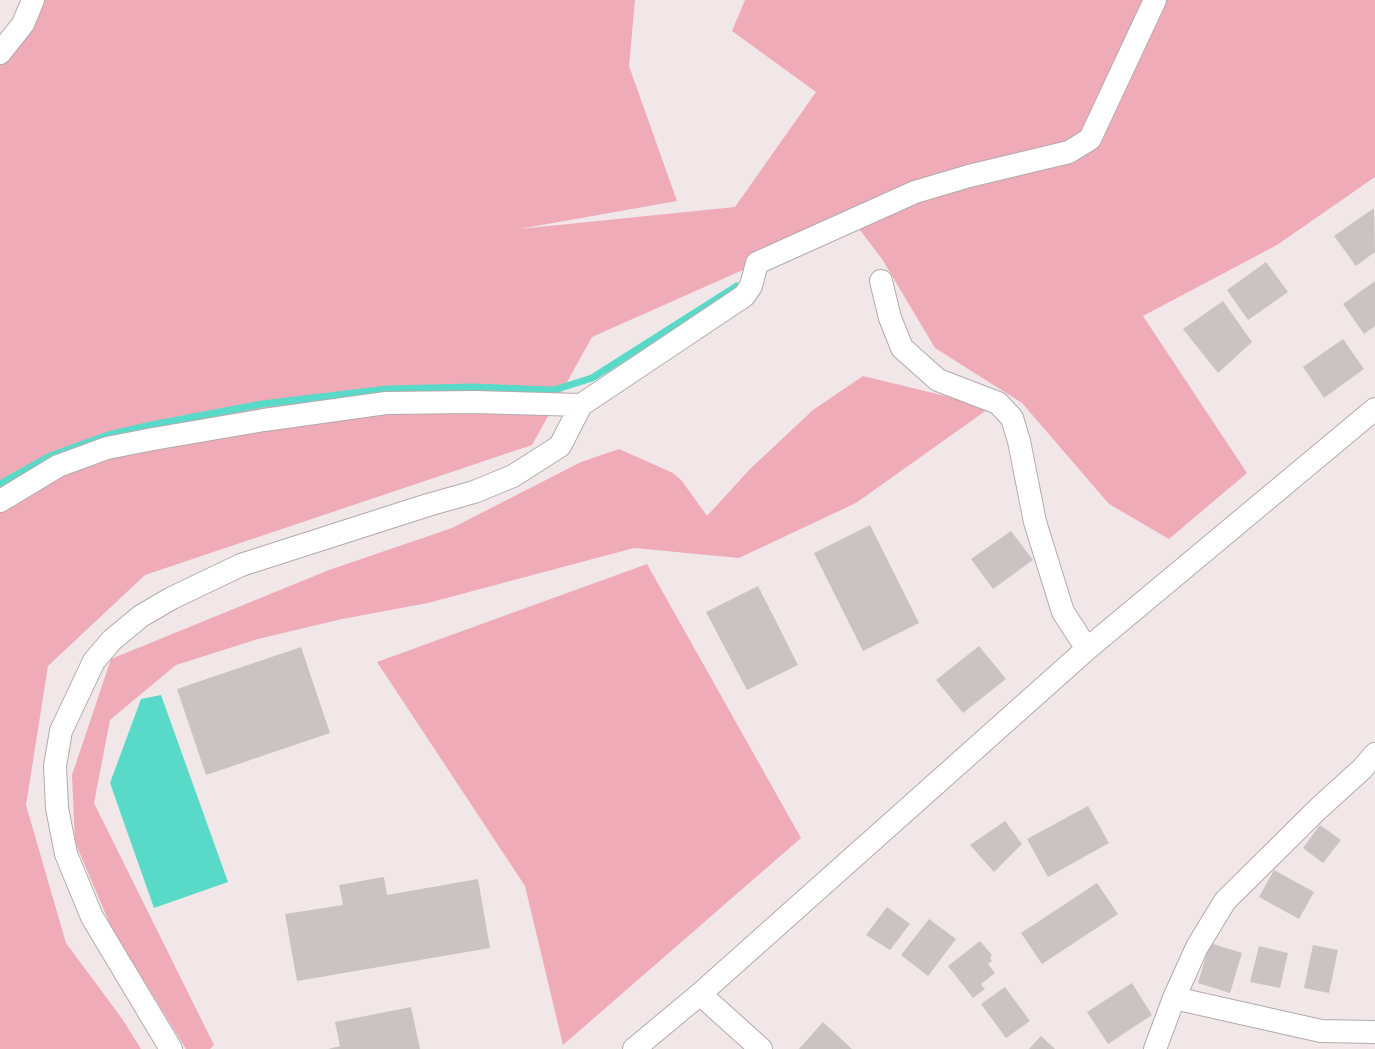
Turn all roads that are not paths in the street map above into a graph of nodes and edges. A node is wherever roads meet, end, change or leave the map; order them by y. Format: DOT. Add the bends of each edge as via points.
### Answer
graph roads {
  1 [pos="33,0"];
  2 [pos="1156,0"];
  3 [pos="0,53"];
  4 [pos="881,281"];
  5 [pos="581,405"];
  6 [pos="1375,409"];
  7 [pos="0,500"];
  8 [pos="1087,649"];
  9 [pos="1375,754"];
  10 [pos="700,994"];
  11 [pos="1174,998"];
  12 [pos="1375,1032"];
  13 [pos="171,1049"];
  14 [pos="634,1049"];
  15 [pos="761,1049"];
  16 [pos="1155,1049"];
  1 -- 3 [label="street" via="23,24"];
  2 -- 5 [label="street" via="1090,139 1069,152 915,192 757,263 751,286 744,296"];
  4 -- 8 [label="street" via="890,318 902,348 938,380 998,403 1012,418 1035,522 1063,612"];
  5 -- 7 [label="street" via="386,403 264,420 107,448 58,466"];
  5 -- 13 [label="street" via="560,446 513,476 474,492 241,566 172,598 141,616 112,640 94,661 61,731 55,766 57,808 66,854 92,918"];
  6 -- 8 [label="street"];
  8 -- 10 [label="street"];
  9 -- 11 [label="street" via="1362,770 1319,808 1225,901 1197,947"];
  10 -- 14 [label="street"];
  10 -- 15 [label="street"];
  11 -- 12 [label="street" via="1321,1031"];
  11 -- 16 [label="street"];
}
